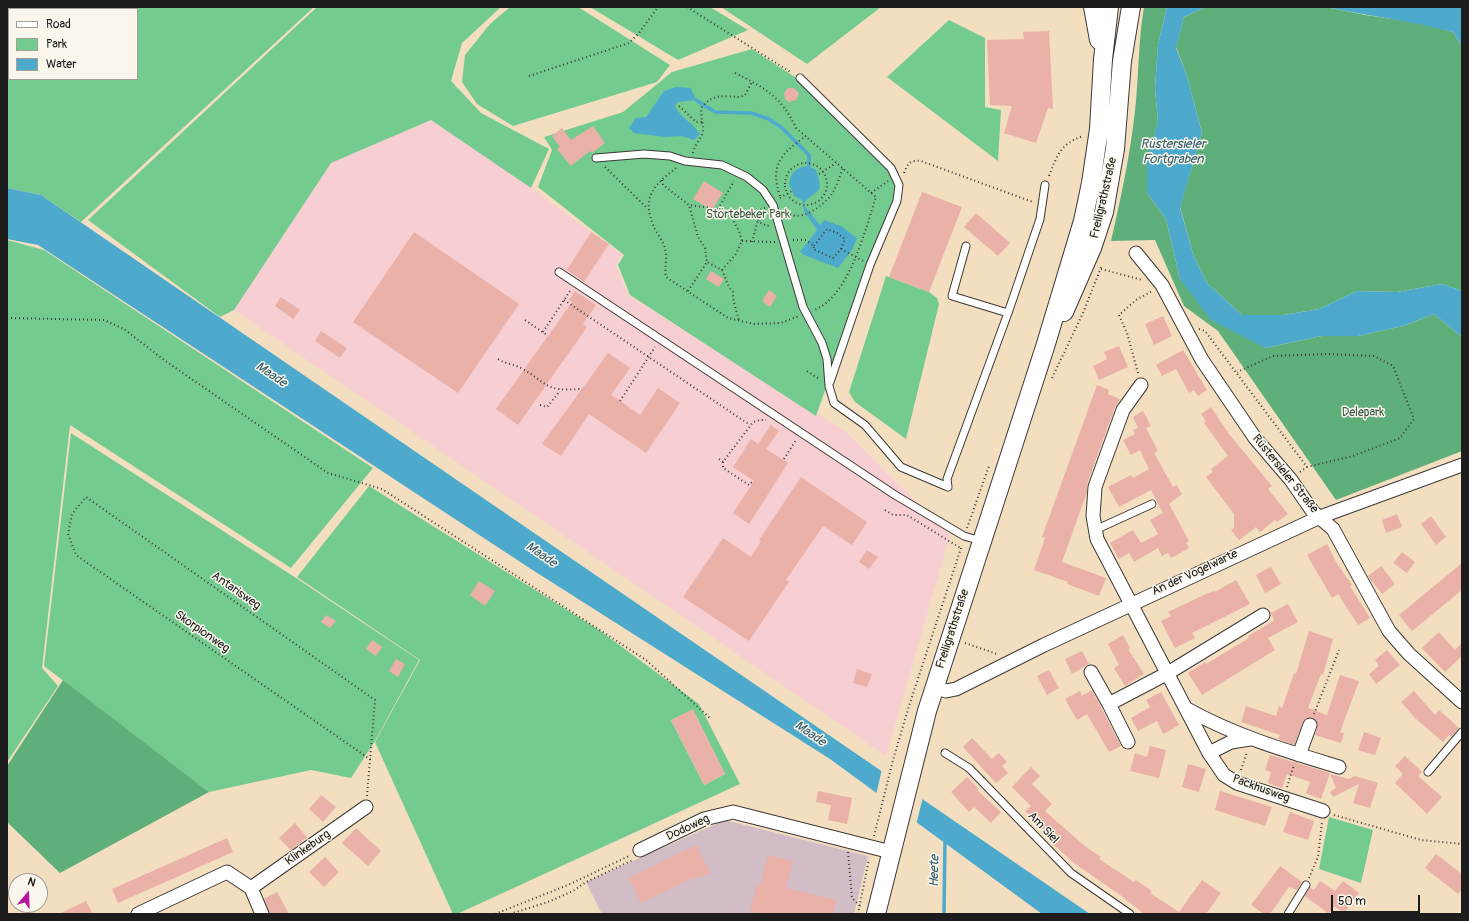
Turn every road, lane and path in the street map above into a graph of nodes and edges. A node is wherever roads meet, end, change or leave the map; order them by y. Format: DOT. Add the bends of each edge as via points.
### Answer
graph roads {
  1 [pos="658,7"];
  2 [pos="687,7"];
  3 [pos="1093,7"];
  4 [pos="1109,7"];
  5 [pos="1119,7"];
  6 [pos="1131,7"];
  7 [pos="1102,59"];
  8 [pos="1122,61"];
  9 [pos="735,73"];
  10 [pos="529,76"];
  11 [pos="800,78"];
  12 [pos="752,82"];
  13 [pos="678,106"];
  14 [pos="702,122"];
  15 [pos="1088,135"];
  16 [pos="806,136"];
  17 [pos="596,158"];
  18 [pos="685,161"];
  19 [pos="693,162"];
  20 [pos="836,163"];
  21 [pos="843,168"];
  22 [pos="824,170"];
  23 [pos="739,173"];
  24 [pos="819,174"];
  25 [pos="895,176"];
  26 [pos="662,180"];
  27 [pos="898,185"];
  28 [pos="1045,185"];
  29 [pos="792,191"];
  30 [pos="871,193"];
  31 [pos="787,194"];
  32 [pos="780,198"];
  33 [pos="689,205"];
  34 [pos="773,205"];
  35 [pos="1042,205"];
  36 [pos="648,209"];
  37 [pos="718,209"];
  38 [pos="758,219"];
  39 [pos="778,220"];
  40 [pos="742,241"];
  41 [pos="752,242"];
  42 [pos="784,242"];
  43 [pos="814,246"];
  44 [pos="966,246"];
  45 [pos="841,249"];
  46 [pos="1136,253"];
  47 [pos="855,256"];
  48 [pos="707,262"];
  49 [pos="1101,269"];
  50 [pos="722,270"];
  51 [pos="559,272"];
  52 [pos="575,283"];
  53 [pos="1162,285"];
  54 [pos="688,291"];
  55 [pos="564,300"];
  56 [pos="806,313"];
  57 [pos="1008,313"];
  58 [pos="7,318"];
  59 [pos="525,320"];
  60 [pos="739,321"];
  61 [pos="1183,324"];
  62 [pos="543,332"];
  63 [pos="547,335"];
  64 [pos="660,340"];
  65 [pos="1045,347"];
  66 [pos="649,357"];
  67 [pos="498,359"];
  68 [pos="1237,372"];
  69 [pos="1140,385"];
  70 [pos="828,386"];
  71 [pos="580,389"];
  72 [pos="560,391"];
  73 [pos="620,401"];
  74 [pos="540,405"];
  75 [pos="770,422"];
  76 [pos="750,425"];
  77 [pos="794,437"];
  78 [pos="719,459"];
  79 [pos="784,459"];
  80 [pos="724,462"];
  81 [pos="991,463"];
  82 [pos="1462,465"];
  83 [pos="752,482"];
  84 [pos="86,497"];
  85 [pos="1152,504"];
  86 [pos="885,510"];
  87 [pos="1320,516"];
  88 [pos="1095,530"];
  89 [pos="972,538"];
  90 [pos="962,550"];
  91 [pos="1131,603"];
  92 [pos="1264,615"];
  93 [pos="961,642"];
  94 [pos="1339,650"];
  95 [pos="998,655"];
  96 [pos="1091,672"];
  97 [pos="1168,673"];
  98 [pos="934,688"];
  99 [pos="1462,702"];
  100 [pos="1109,704"];
  101 [pos="1187,709"];
  102 [pos="711,719"];
  103 [pos="1310,724"];
  104 [pos="1462,732"];
  105 [pos="1251,738"];
  106 [pos="1128,742"];
  107 [pos="945,753"];
  108 [pos="1209,753"];
  109 [pos="1299,755"];
  110 [pos="371,760"];
  111 [pos="1339,767"];
  112 [pos="1428,772"];
  113 [pos="1237,783"];
  114 [pos="1283,798"];
  115 [pos="366,808"];
  116 [pos="1323,811"];
  117 [pos="847,841"];
  118 [pos="1462,844"];
  119 [pos="871,846"];
  120 [pos="891,852"];
  121 [pos="637,855"];
  122 [pos="1306,885"];
  123 [pos="251,888"];
  124 [pos="860,906"];
  125 [pos="138,914"];
  126 [pos="262,914"];
  127 [pos="495,914"];
  128 [pos="510,914"];
  129 [pos="858,914"];
  130 [pos="876,914"];
  131 [pos="1130,914"];
  132 [pos="1288,914"];
  1 -- 10 [label="path" via="629,43"];
  2 -- 11 [label="path"];
  3 -- 7 [label="main road"];
  4 -- 7 [label="main road"];
  5 -- 8 [label="main road"];
  6 -- 8 [label="main road"];
  7 -- 65 [label="main road, Freiligrathstraße" via="1098,129 1091,183 1083,221"];
  8 -- 65 [label="main road, Freiligrathstraße" via="1115,149 1104,212 1086,265"];
  9 -- 12 [label="path"];
  11 -- 25 [label="lane" via="891,168"];
  12 -- 14 [label="path" via="745,95 741,97 708,99 701,108"];
  12 -- 16 [label="path" via="768,89 789,112 796,128"];
  13 -- 14 [label="path" via="696,122"];
  14 -- 19 [label="path" via="704,129 694,147"];
  15 -- 28 [label="path" via="1071,140 1059,152"];
  16 -- 20 [label="path"];
  16 -- 32 [label="path" via="786,150 779,159 776,173"];
  17 -- 18 [label="lane" via="644,154 670,156"];
  17 -- 36 [label="path"];
  18 -- 19 [label="lane"];
  18 -- 26 [label="path"];
  19 -- 23 [label="lane" via="722,165"];
  20 -- 21 [label="path"];
  20 -- 22 [label="path"];
  21 -- 30 [label="path"];
  21 -- 32 [label="path" via="833,194 820,206 802,216 794,217 787,213"];
  22 -- 24 [label="path"];
  22 -- 31 [label="path" via="809,162 796,165 784,184"];
  22 -- 31 [label="path" via="828,180 827,189 816,203 802,205"];
  23 -- 34 [label="lane" via="763,190"];
  23 -- 37 [label="path"];
  25 -- 27 [label="lane"];
  25 -- 30 [label="path"];
  26 -- 33 [label="path" via="663,185"];
  26 -- 36 [label="path" via="655,186"];
  27 -- 35 [label="path" via="907,164 912,160 921,161"];
  27 -- 70 [label="lane" via="897,201 870,266"];
  28 -- 35 [label="lane"];
  29 -- 31 [label="path"];
  30 -- 47 [label="path" via="876,197"];
  31 -- 32 [label="path"];
  33 -- 37 [label="path"];
  33 -- 48 [label="path" via="698,237 705,248"];
  34 -- 38 [label="path" via="760,210"];
  34 -- 39 [label="lane"];
  35 -- 57 [label="lane" via="1040,219"];
  36 -- 54 [label="path" via="666,250 666,277"];
  37 -- 40 [label="path" via="728,214"];
  38 -- 39 [label="path" via="767,226"];
  38 -- 41 [label="path"];
  39 -- 42 [label="lane"];
  40 -- 41 [label="path"];
  40 -- 50 [label="path" via="736,254"];
  41 -- 42 [label="path"];
  42 -- 43 [label="path" via="806,240"];
  42 -- 56 [label="lane"];
  43 -- 45 [label="path" via="813,249 833,258"];
  43 -- 45 [label="path" via="827,229 845,239"];
  44 -- 57 [label="lane" via="952,296"];
  45 -- 47 [label="path"];
  46 -- 53 [label="street, Rüstersieler Straße"];
  47 -- 56 [label="path" via="842,286 821,307"];
  48 -- 50 [label="path"];
  48 -- 54 [label="path"];
  49 -- 53 [label="path"];
  50 -- 60 [label="path" via="733,292"];
  51 -- 52 [label="lane"];
  52 -- 55 [label="path"];
  52 -- 64 [label="lane"];
  53 -- 61 [label="street, Rüstersieler Straße"];
  53 -- 69 [label="path" via="1136,300 1119,315 1128,333"];
  54 -- 60 [label="path" via="728,318"];
  55 -- 62 [label="path"];
  55 -- 66 [label="path"];
  56 -- 60 [label="path" via="781,323 754,324"];
  56 -- 70 [label="lane" via="827,359"];
  57 -- 70 [label="lane" via="947,479 948,487 901,467 865,425 834,403"];
  58 -- 102 [label="path" via="104,320 124,329 164,360 328,473 382,489 646,660"];
  59 -- 62 [label="path"];
  61 -- 68 [label="path" via="1205,331"];
  61 -- 87 [label="street, Rüstersieler Straße" via="1202,360 1255,438 1309,506"];
  62 -- 63 [label="path"];
  64 -- 66 [label="path"];
  64 -- 89 [label="lane" via="895,495"];
  65 -- 89 [label="main road, Freiligrathstraße"];
  66 -- 73 [label="path"];
  66 -- 76 [label="path"];
  67 -- 72 [label="path" via="507,365 519,367"];
  68 -- 68 [label="path" via="1307,467 1353,456 1400,438 1414,419 1393,366 1374,356 1273,356"];
  69 -- 88 [label="street, Packhusweg" via="1123,410 1095,487 1092,503"];
  71 -- 72 [label="path"];
  72 -- 74 [label="path" via="547,407"];
  75 -- 76 [label="path" via="760,420"];
  76 -- 80 [label="path"];
  77 -- 79 [label="path" via="796,440"];
  78 -- 80 [label="path"];
  80 -- 83 [label="path" via="722,468 749,485"];
  81 -- 89 [label="path"];
  82 -- 87 [label="street, An der Vogelwarte"];
  84 -- 110 [label="path, Antarisweg" via="375,700"];
  84 -- 110 [label="path, Skorpionweg" via="72,514 68,534 76,555"];
  85 -- 88 [label="lane"];
  86 -- 90 [label="path" via="893,515 907,515"];
  87 -- 91 [label="street, An der Vogelwarte"];
  87 -- 99 [label="street, Rüstersieler Straße" via="1333,529 1389,631 1409,654"];
  88 -- 91 [label="street, Packhusweg" via="1099,544"];
  89 -- 90 [label="path"];
  89 -- 98 [label="main road, Freiligrathstraße"];
  90 -- 119 [label="path" via="924,659 893,760"];
  91 -- 97 [label="street, Packhusweg"];
  91 -- 98 [label="street, An der Vogelwarte" via="956,689 946,691"];
  92 -- 97 [label="street"];
  93 -- 95 [label="path"];
  94 -- 103 [label="path"];
  96 -- 100 [label="street"];
  97 -- 100 [label="street"];
  97 -- 101 [label="street, Packhusweg"];
  98 -- 120 [label="main road, Freiligrathstraße"];
  100 -- 106 [label="street"];
  101 -- 105 [label="street" via="1214,724"];
  101 -- 108 [label="street, Packhusweg"];
  103 -- 109 [label="street"];
  104 -- 112 [label="lane"];
  105 -- 108 [label="street" via="1231,742"];
  105 -- 109 [label="street"];
  105 -- 113 [label="path"];
  107 -- 131 [label="lane, Am Siel" via="968,768 1071,873"];
  108 -- 113 [label="street, Packhusweg" via="1224,774"];
  109 -- 111 [label="street"];
  109 -- 114 [label="path"];
  110 -- 115 [label="path"];
  113 -- 114 [label="street, Packhusweg"];
  114 -- 116 [label="street, Packhusweg"];
  115 -- 123 [label="street, Klinkeburg"];
  116 -- 118 [label="path" via="1421,840"];
  116 -- 122 [label="path" via="1318,857"];
  117 -- 119 [label="street, Dodoweg"];
  117 -- 121 [label="street, Dodoweg" via="733,812 704,819"];
  117 -- 124 [label="path" via="852,898"];
  119 -- 120 [label="street, Dodoweg"];
  119 -- 124 [label="path"];
  120 -- 130 [label="main road, Freiligrathstraße"];
  121 -- 127 [label="path"];
  121 -- 128 [label="path" via="573,891"];
  122 -- 132 [label="lane"];
  123 -- 125 [label="street" via="227,872"];
  123 -- 126 [label="street"];
  124 -- 129 [label="path"];
}
